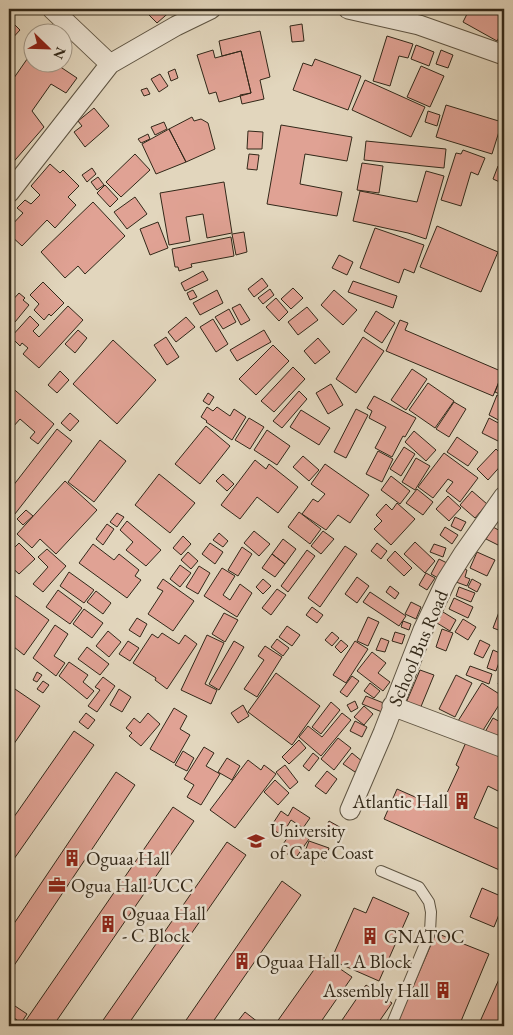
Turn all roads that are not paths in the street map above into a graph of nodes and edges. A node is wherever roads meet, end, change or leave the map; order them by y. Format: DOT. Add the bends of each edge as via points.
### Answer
graph roads {
  1 [pos="52,9"];
  2 [pos="211,9"];
  3 [pos="348,9"];
  4 [pos="504,55"];
  5 [pos="110,64"];
  6 [pos="9,193"];
  7 [pos="504,496"];
  8 [pos="392,706"];
  9 [pos="504,748"];
  10 [pos="350,810"];
  11 [pos="381,871"];
  12 [pos="390,1026"];
  1 -- 5 [label="street"];
  2 -- 5 [label="street"];
  3 -- 4 [label="street" via="419,26"];
  5 -- 6 [label="street"];
  7 -- 8 [label="street, School Bus Road" via="446,581"];
  8 -- 9 [label="street"];
  8 -- 10 [label="street, School Bus Road"];
  11 -- 12 [label="lane" via="418,887 429,902 431,912 430,932"];
}
